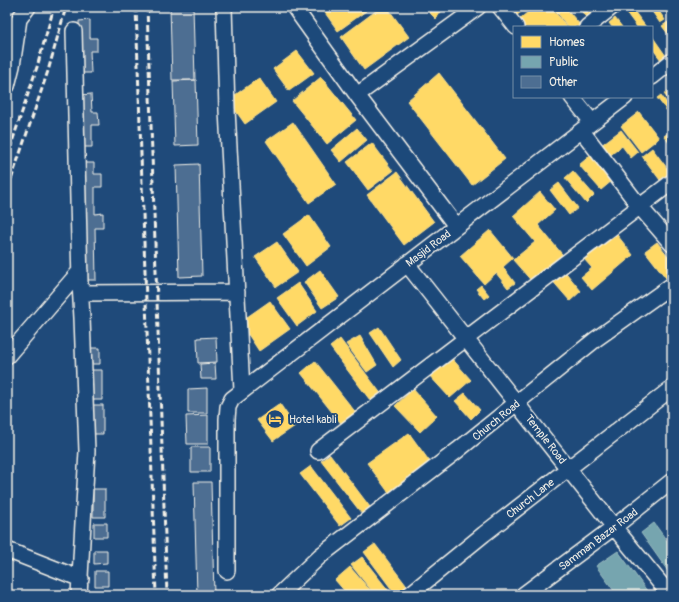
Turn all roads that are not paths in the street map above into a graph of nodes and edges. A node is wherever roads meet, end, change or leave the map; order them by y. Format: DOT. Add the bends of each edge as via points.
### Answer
graph roads {
  1 [pos="294,7"];
  2 [pos="478,7"];
  3 [pos="500,7"];
  4 [pos="612,7"];
  5 [pos="226,8"];
  6 [pos="18,14"];
  7 [pos="515,26"];
  8 [pos="587,26"];
  9 [pos="74,31"];
  10 [pos="672,61"];
  11 [pos="653,76"];
  12 [pos="7,86"];
  13 [pos="357,95"];
  14 [pos="573,98"];
  15 [pos="624,98"];
  16 [pos="587,126"];
  17 [pos="672,182"];
  18 [pos="640,207"];
  19 [pos="456,226"];
  20 [pos="672,244"];
  21 [pos="407,264"];
  22 [pos="80,271"];
  23 [pos="672,285"];
  24 [pos="237,292"];
  25 [pos="80,293"];
  26 [pos="465,339"];
  27 [pos="7,356"];
  28 [pos="672,388"];
  29 [pos="237,395"];
  30 [pos="517,403"];
  31 [pos="318,451"];
  32 [pos="569,468"];
  33 [pos="672,481"];
  34 [pos="614,527"];
  35 [pos="7,550"];
  36 [pos="226,571"];
  37 [pos="81,579"];
  38 [pos="667,591"];
  39 [pos="79,595"];
  40 [pos="279,595"];
  41 [pos="409,595"];
  42 [pos="523,595"];
  1 -- 13 [label="street"];
  2 -- 13 [label="street"];
  3 -- 7 [label="street"];
  4 -- 8 [label="street"];
  5 -- 24 [label="street" via="227,110"];
  6 -- 12 [label="street"];
  9 -- 22 [label="street"];
  10 -- 11 [label="street"];
  13 -- 19 [label="street"];
  14 -- 16 [label="street"];
  15 -- 16 [label="street, Masjid Road"];
  16 -- 18 [label="street"];
  16 -- 19 [label="street, Masjid Road"];
  17 -- 18 [label="street"];
  18 -- 20 [label="street"];
  18 -- 26 [label="street"];
  19 -- 21 [label="street, Masjid Road"];
  21 -- 26 [label="street, Temple Road"];
  21 -- 29 [label="street, Masjid Road"];
  22 -- 25 [label="street"];
  22 -- 27 [label="street"];
  23 -- 30 [label="street, Church Road" via="596,339"];
  24 -- 25 [label="street"];
  24 -- 29 [label="street"];
  25 -- 37 [label="street" via="87,451"];
  26 -- 30 [label="street, Temple Road"];
  26 -- 31 [label="street"];
  28 -- 32 [label="street, Church Lane"];
  29 -- 36 [label="street" via="228,407 227,419"];
  30 -- 32 [label="street, Temple Road"];
  30 -- 40 [label="street, Church Road" via="320,556"];
  32 -- 34 [label="street, Temple Road"];
  32 -- 41 [label="street, Church Lane"];
  33 -- 34 [label="street, Samman Bazar Road"];
  34 -- 38 [label="street, Temple Road"];
  34 -- 42 [label="street, Samman Bazar Road"];
  35 -- 37 [label="street"];
  37 -- 39 [label="street"];
}
